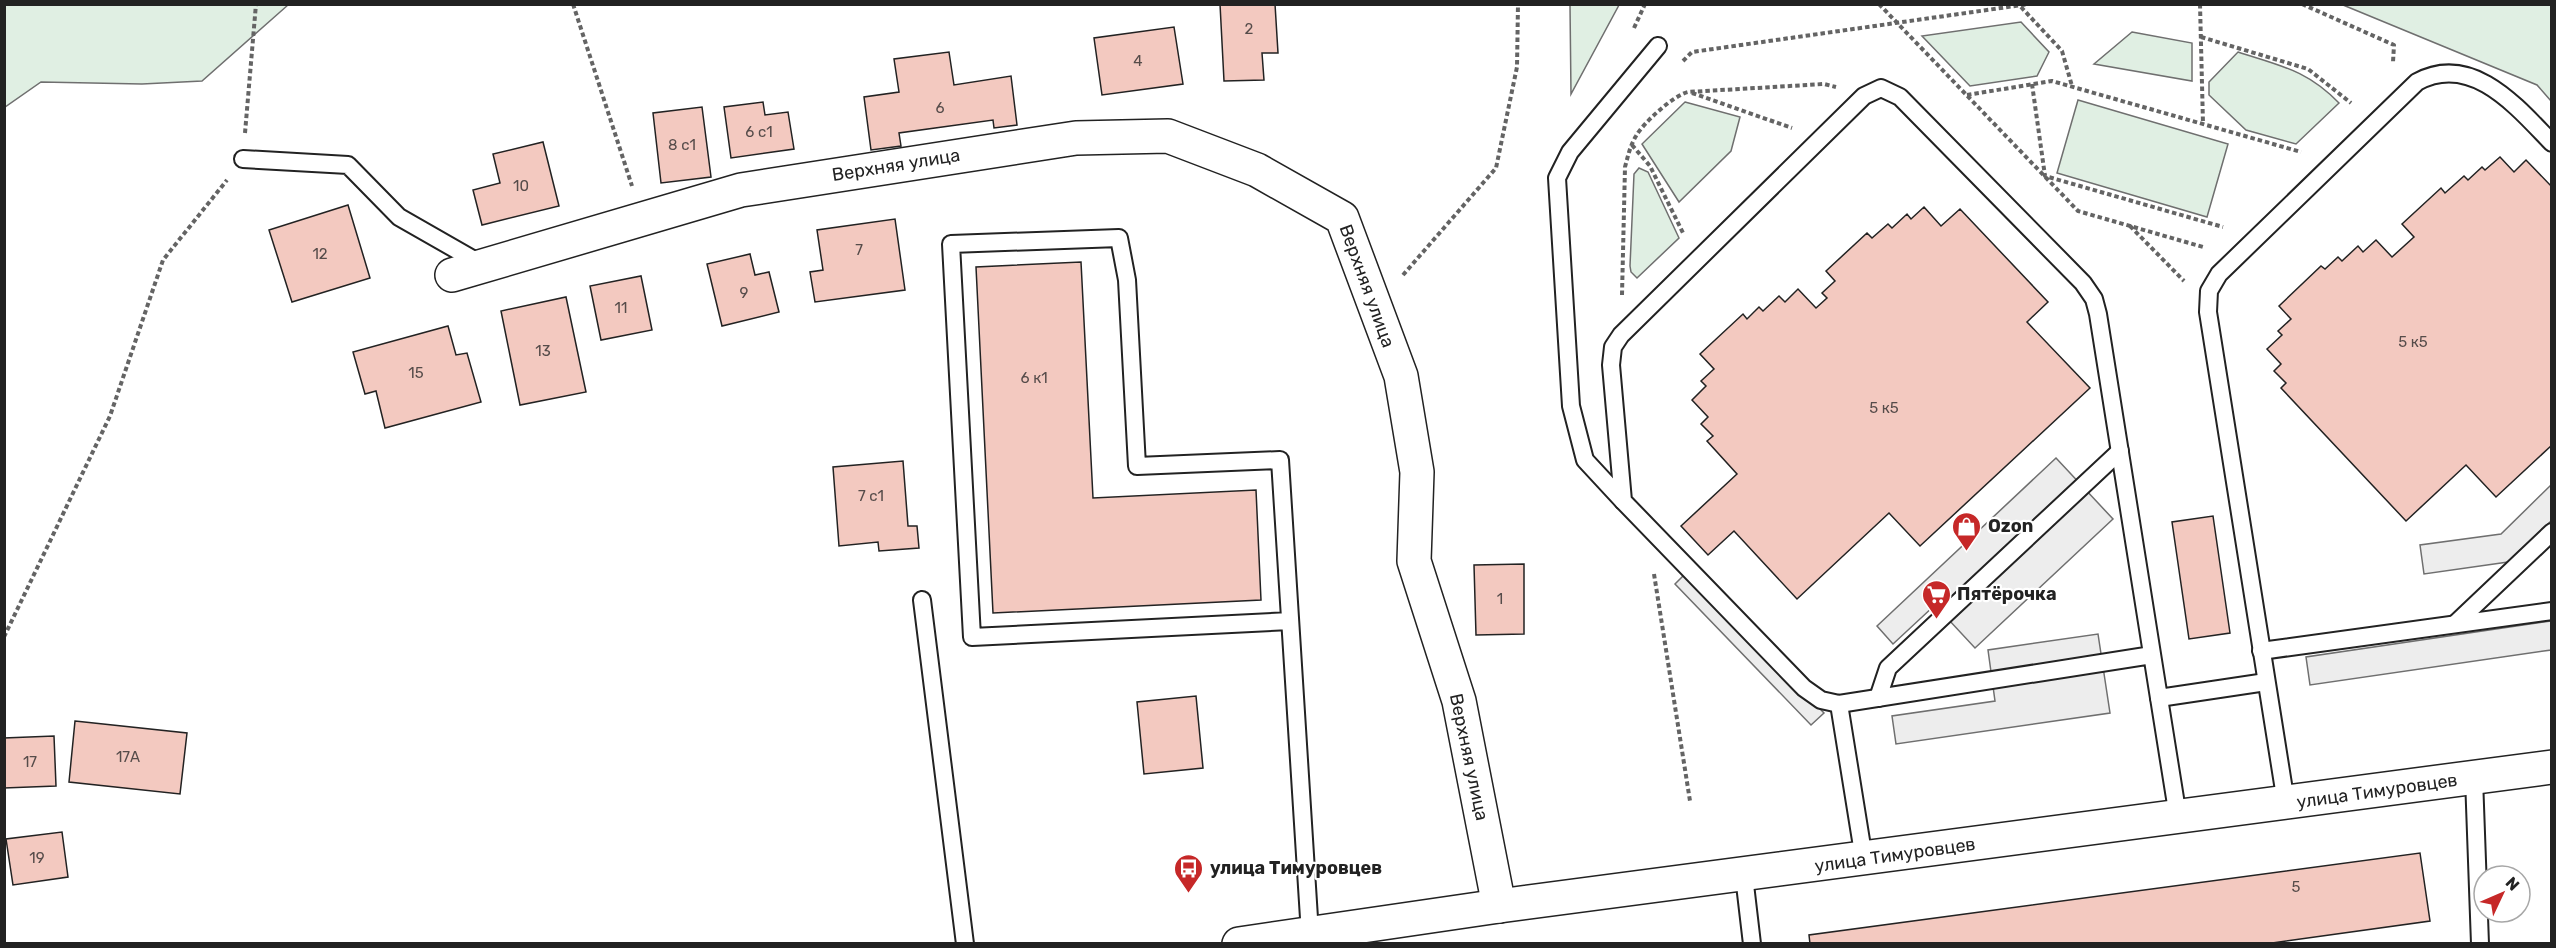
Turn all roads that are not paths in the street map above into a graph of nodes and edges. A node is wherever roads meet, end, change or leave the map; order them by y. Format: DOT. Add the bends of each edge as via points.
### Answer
graph roads {
  1 [pos="1658,46"];
  2 [pos="2552,143"];
  3 [pos="243,159"];
  4 [pos="484,265"];
  5 [pos="452,275"];
  6 [pos="2120,451"];
  7 [pos="1623,501"];
  8 [pos="2552,532"];
  9 [pos="922,600"];
  10 [pos="2552,611"];
  11 [pos="1290,621"];
  12 [pos="2455,624"];
  13 [pos="2261,651"];
  14 [pos="2152,656"];
  15 [pos="2266,682"];
  16 [pos="1878,698"];
  17 [pos="2159,698"];
  18 [pos="1839,704"];
  19 [pos="2552,767"];
  20 [pos="2474,778"];
  21 [pos="2286,803"];
  22 [pos="2178,817"];
  23 [pos="1864,859"];
  24 [pos="1744,876"];
  25 [pos="1499,906"];
  26 [pos="1310,934"];
  27 [pos="965,944"];
  28 [pos="1239,944"];
  29 [pos="1752,944"];
  30 [pos="2480,944"];
  1 -- 7 [label="lane" via="1570,152 1557,178 1571,406 1585,460"];
  2 -- 13 [label="lane" via="2496,89 2450,73 2431,74 2416,82 2219,274 2209,291 2208,306"];
  3 -- 4 [label="lane" via="348,165 399,217"];
  4 -- 5 [label="street, Верхняя улица"];
  4 -- 25 [label="street, Верхняя улица" via="741,190 1076,138 1168,136 1257,171 1342,218 1401,376 1417,472 1414,561 1460,701"];
  6 -- 7 [label="lane" via="2094,299 1900,97 1881,88 1864,96 1621,335 1613,348 1611,365"];
  6 -- 14 [label="lane"];
  6 -- 16 [label="lane" via="1888,668"];
  7 -- 18 [label="lane" via="1804,688"];
  8 -- 12 [label="lane"];
  9 -- 27 [label="lane"];
  10 -- 12 [label="lane"];
  11 -- 11 [label="lane" via="1280,460 1137,466 1127,280 1119,238 951,243 972,638"];
  11 -- 26 [label="lane"];
  12 -- 13 [label="lane"];
  13 -- 15 [label="lane"];
  14 -- 16 [label="lane"];
  14 -- 17 [label="lane"];
  15 -- 17 [label="lane"];
  15 -- 21 [label="lane"];
  16 -- 18 [label="lane"];
  17 -- 22 [label="lane"];
  18 -- 23 [label="lane"];
  19 -- 20 [label="street, улица Тимуровцев"];
  20 -- 21 [label="street, улица Тимуровцев"];
  20 -- 30 [label="lane"];
  21 -- 22 [label="street, улица Тимуровцев"];
  22 -- 23 [label="street, улица Тимуровцев"];
  23 -- 24 [label="street, улица Тимуровцев"];
  24 -- 25 [label="street, улица Тимуровцев"];
  24 -- 29 [label="lane"];
  25 -- 26 [label="street, улица Тимуровцев"];
  26 -- 28 [label="street, улица Тимуровцев"];
}
